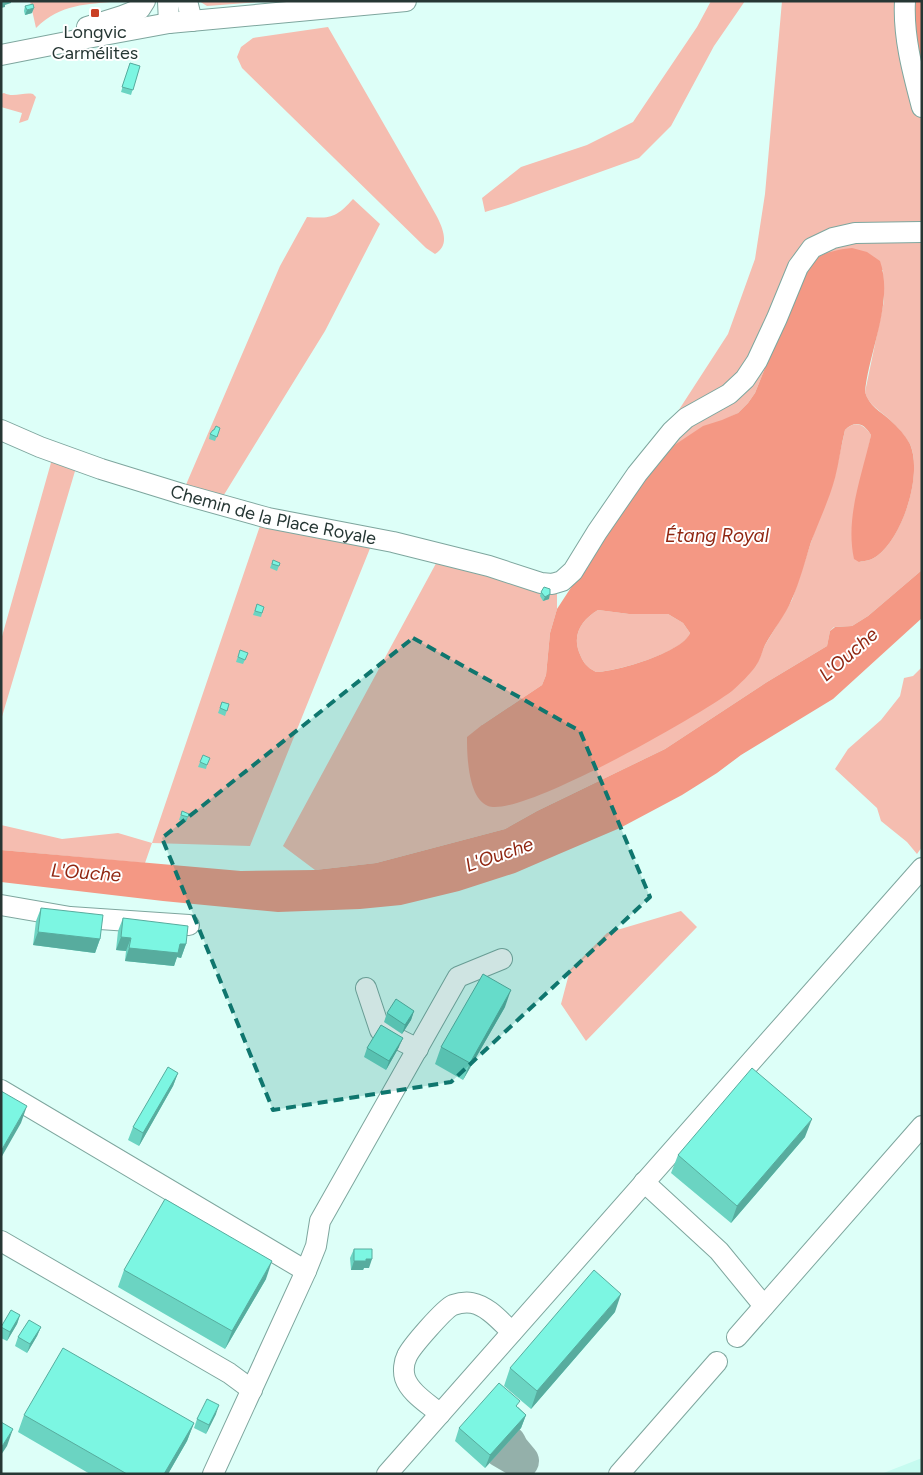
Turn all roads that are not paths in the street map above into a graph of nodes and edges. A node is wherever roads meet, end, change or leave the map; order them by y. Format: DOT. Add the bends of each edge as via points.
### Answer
graph roads {
  1 [pos="145,1"];
  2 [pos="168,1"];
  3 [pos="186,1"];
  4 [pos="406,1"];
  5 [pos="905,1"];
  6 [pos="192,22"];
  7 [pos="169,24"];
  8 [pos="73,40"];
  9 [pos="1,55"];
  10 [pos="922,107"];
  11 [pos="922,232"];
  12 [pos="1,430"];
  13 [pos="922,868"];
  14 [pos="1,905"];
  15 [pos="189,925"];
  16 [pos="502,959"];
  17 [pos="366,988"];
  18 [pos="418,1049"];
  19 [pos="1,1090"];
  20 [pos="922,1126"];
  21 [pos="644,1182"];
  22 [pos="1,1241"];
  23 [pos="306,1271"];
  24 [pos="764,1306"];
  25 [pos="512,1332"];
  26 [pos="737,1337"];
  27 [pos="717,1362"];
  28 [pos="252,1390"];
  29 [pos="440,1414"];
  30 [pos="213,1474"];
  31 [pos="387,1474"];
  32 [pos="619,1474"];
  1 -- 8 [label="street" via="140,9 86,27"];
  2 -- 7 [label="street"];
  3 -- 6 [label="street"];
  4 -- 6 [label="street"];
  5 -- 10 [label="street" via="910,60"];
  6 -- 7 [label="street"];
  7 -- 8 [label="street"];
  8 -- 9 [label="street"];
  11 -- 12 [label="street, Chemin de la Place Royale" via="855,232 812,248 798,266 774,325 745,379 729,394 686,418 672,431 636,474 573,571 562,581 552,584 480,563 268,518 182,494 92,466"];
  13 -- 21 [label="street"];
  14 -- 15 [label="street" via="70,916"];
  16 -- 18 [label="street" via="458,977"];
  17 -- 18 [label="street" via="380,1030"];
  18 -- 23 [label="street" via="320,1221 316,1246"];
  19 -- 23 [label="street"];
  20 -- 24 [label="street"];
  21 -- 24 [label="street" via="719,1251"];
  21 -- 25 [label="street"];
  22 -- 28 [label="street" via="229,1373"];
  23 -- 28 [label="street"];
  24 -- 26 [label="street"];
  25 -- 29 [label="street"];
  25 -- 29 [label="street" via="481,1306 463,1303 448,1308 415,1345 406,1358 405,1378 415,1392"];
  27 -- 32 [label="street"];
  28 -- 30 [label="street"];
  29 -- 31 [label="street"];
}
